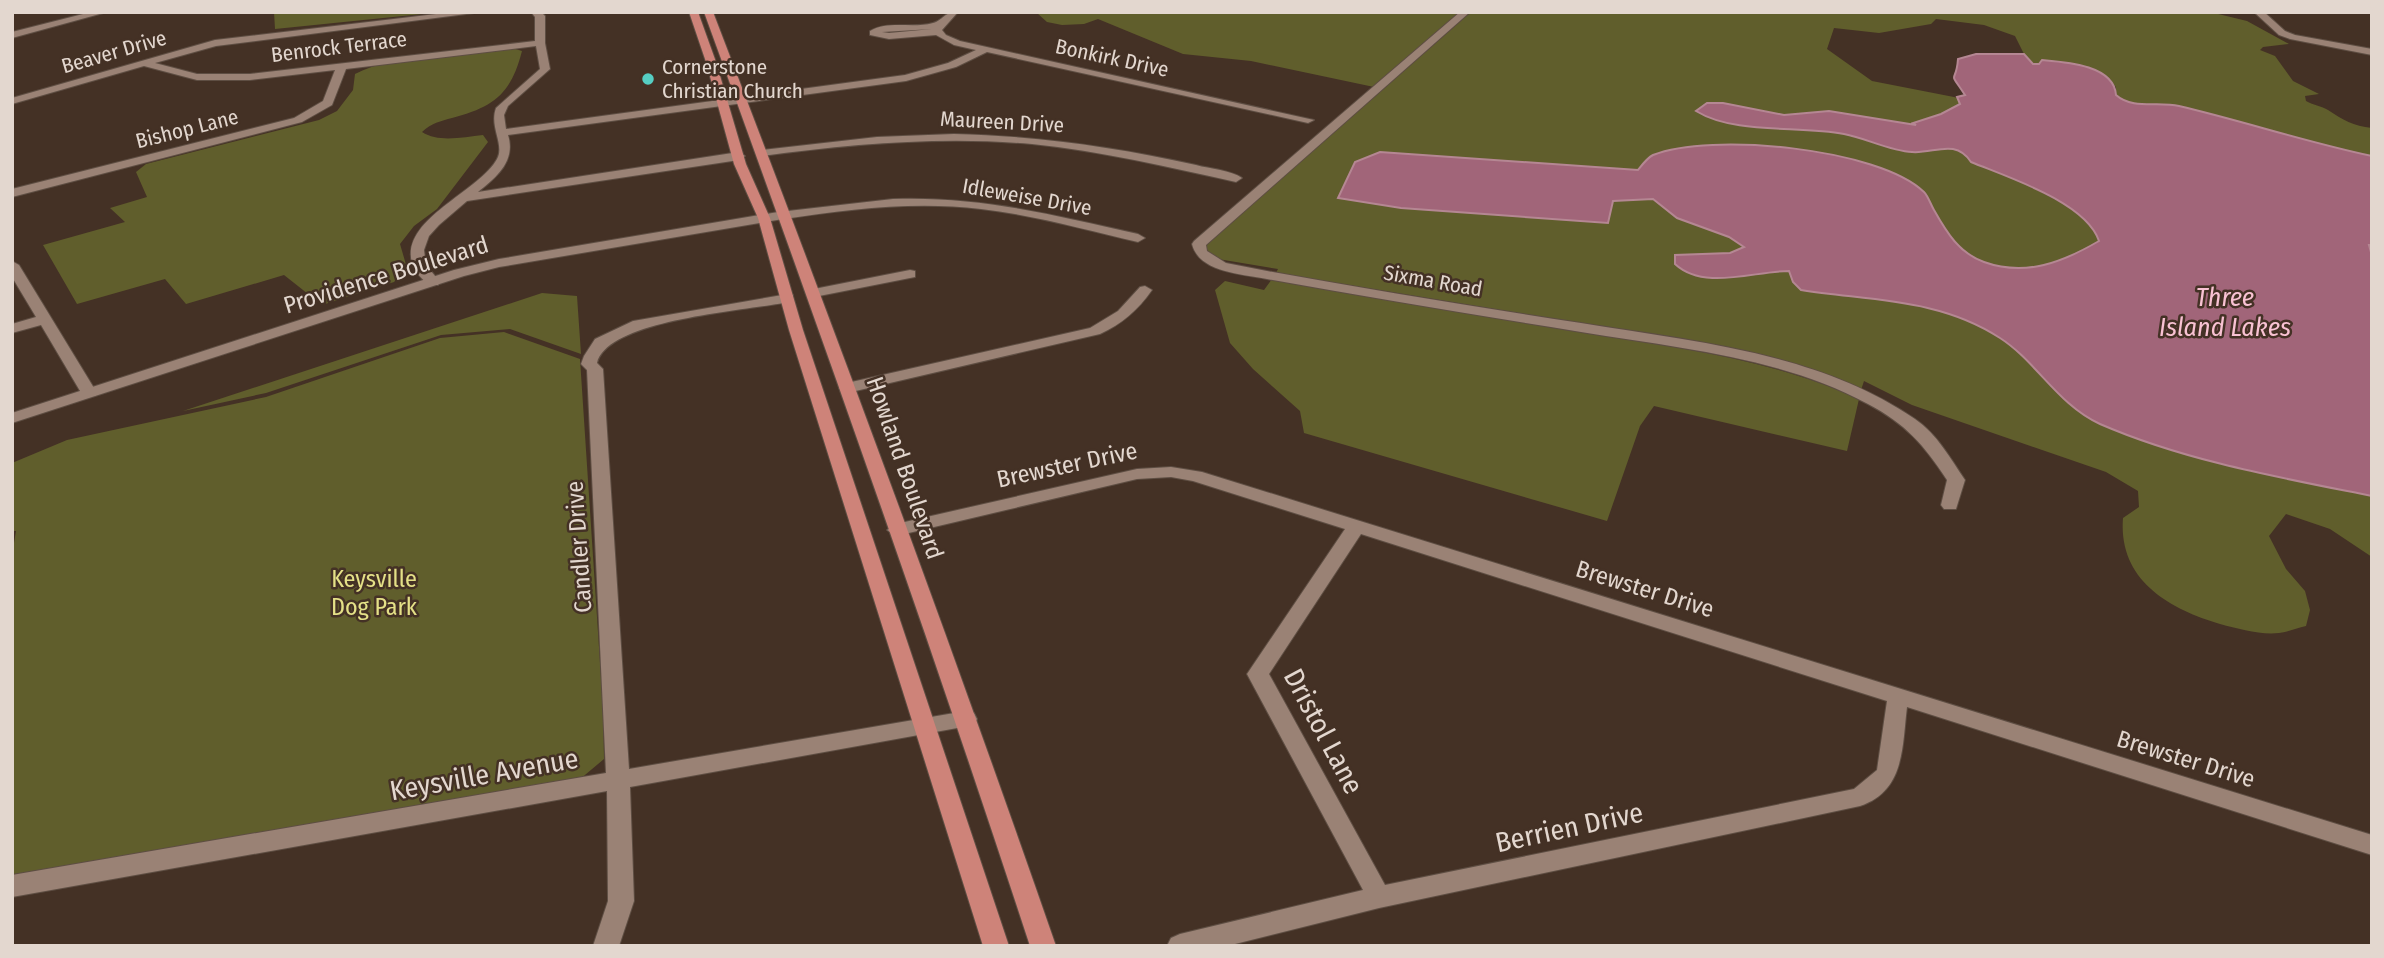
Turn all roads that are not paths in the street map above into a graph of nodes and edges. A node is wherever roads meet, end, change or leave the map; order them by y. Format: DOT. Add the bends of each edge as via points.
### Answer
graph roads {
  1 [pos="103,12"];
  2 [pos="478,12"];
  3 [pos="535,12"];
  4 [pos="693,12"];
  5 [pos="708,12"];
  6 [pos="954,12"];
  7 [pos="1466,12"];
  8 [pos="2258,12"];
  9 [pos="459,13"];
  10 [pos="938,29"];
  11 [pos="12,35"];
  12 [pos="540,43"];
  13 [pos="984,50"];
  14 [pos="2372,52"];
  15 [pos="143,63"];
  16 [pos="342,66"];
  17 [pos="12,101"];
  18 [pos="739,101"];
  19 [pos="721,103"];
  20 [pos="1308,120"];
  21 [pos="500,133"];
  22 [pos="762,153"];
  23 [pos="739,156"];
  24 [pos="1237,178"];
  25 [pos="12,193"];
  26 [pos="467,197"];
  27 [pos="784,215"];
  28 [pos="764,218"];
  29 [pos="1138,238"];
  30 [pos="12,265"];
  31 [pos="910,274"];
  32 [pos="432,282"];
  33 [pos="1145,290"];
  34 [pos="814,293"];
  35 [pos="789,298"];
  36 [pos="45,319"];
  37 [pos="12,329"];
  38 [pos="847,388"];
  39 [pos="89,393"];
  40 [pos="12,418"];
  41 [pos="1950,505"];
  42 [pos="1356,527"];
  43 [pos="896,530"];
  44 [pos="1898,696"];
  45 [pos="965,719"];
  46 [pos="925,727"];
  47 [pos="618,780"];
  48 [pos="2372,845"];
  49 [pos="12,886"];
  50 [pos="1379,897"];
  51 [pos="606,946"];
  52 [pos="996,946"];
  53 [pos="1043,946"];
  54 [pos="1181,946"];
  1 -- 11 [label="street"];
  2 -- 9 [label="street, Beaver Drive"];
  3 -- 12 [label="street" via="540,16"];
  4 -- 19 [label="main road"];
  5 -- 18 [label="main road, Howland Boulevard"];
  6 -- 10 [label="street"];
  7 -- 41 [label="street, Sixma Road" via="1199,244 1201,253 1234,269 1686,345 1826,379 1880,404 1929,440 1956,480"];
  8 -- 14 [label="street" via="2292,37"];
  9 -- 15 [label="street, Beaver Drive" via="255,36"];
  10 -- 10 [label="street" via="880,29 873,33 889,36"];
  10 -- 13 [label="street, Bonkirk Drive" via="957,43"];
  12 -- 16 [label="street, Benrock Terrace"];
  12 -- 21 [label="street" via="545,69 502,107"];
  13 -- 18 [label="street" via="916,76"];
  13 -- 20 [label="street, Bonkirk Drive"];
  15 -- 16 [label="street, Benrock Terrace" via="181,75 224,78"];
  15 -- 17 [label="street, Beaver Drive"];
  16 -- 25 [label="street, Bishop Lane" via="332,99 298,120"];
  18 -- 19 [label="street"];
  18 -- 22 [label="main road, Howland Boulevard"];
  19 -- 21 [label="street"];
  19 -- 23 [label="main road"];
  21 -- 26 [label="street" via="505,159"];
  22 -- 24 [label="street, Maureen Drive" via="874,139 983,137 1070,145"];
  22 -- 27 [label="main road, Howland Boulevard"];
  23 -- 26 [label="street"];
  23 -- 28 [label="main road"];
  26 -- 32 [label="street" via="425,231 417,249 419,265"];
  27 -- 28 [label="street, Providence Boulevard"];
  27 -- 29 [label="street, Idleweise Drive" via="863,204 961,203 1016,210"];
  27 -- 34 [label="main road, Howland Boulevard"];
  28 -- 32 [label="street, Providence Boulevard" via="499,263"];
  28 -- 35 [label="main road"];
  30 -- 36 [label="street"];
  31 -- 34 [label="street"];
  32 -- 39 [label="street, Providence Boulevard"];
  33 -- 38 [label="street" via="1127,312 1095,331"];
  34 -- 38 [label="main road, Howland Boulevard"];
  35 -- 46 [label="main road"];
  35 -- 47 [label="street, Candler Drive" via="638,324 619,331 590,354 589,364 595,369"];
  36 -- 37 [label="street"];
  36 -- 39 [label="street"];
  38 -- 43 [label="main road, Howland Boulevard"];
  39 -- 40 [label="street, Providence Boulevard"];
  42 -- 43 [label="street, Brewster Drive" via="1171,472 1137,474"];
  42 -- 44 [label="street, Brewster Drive"];
  42 -- 50 [label="street, Dristol Lane" via="1258,674"];
  43 -- 45 [label="main road, Howland Boulevard"];
  44 -- 48 [label="street, Brewster Drive"];
  44 -- 50 [label="street, Berrien Drive" via="1888,771 1860,797"];
  45 -- 46 [label="street, Keysville Avenue"];
  45 -- 53 [label="main road, Howland Boulevard"];
  46 -- 47 [label="street, Keysville Avenue"];
  46 -- 52 [label="main road"];
  47 -- 49 [label="street, Keysville Avenue"];
  47 -- 51 [label="street, Candler Drive" via="621,901"];
  50 -- 54 [label="street, Berrien Drive"];
}
